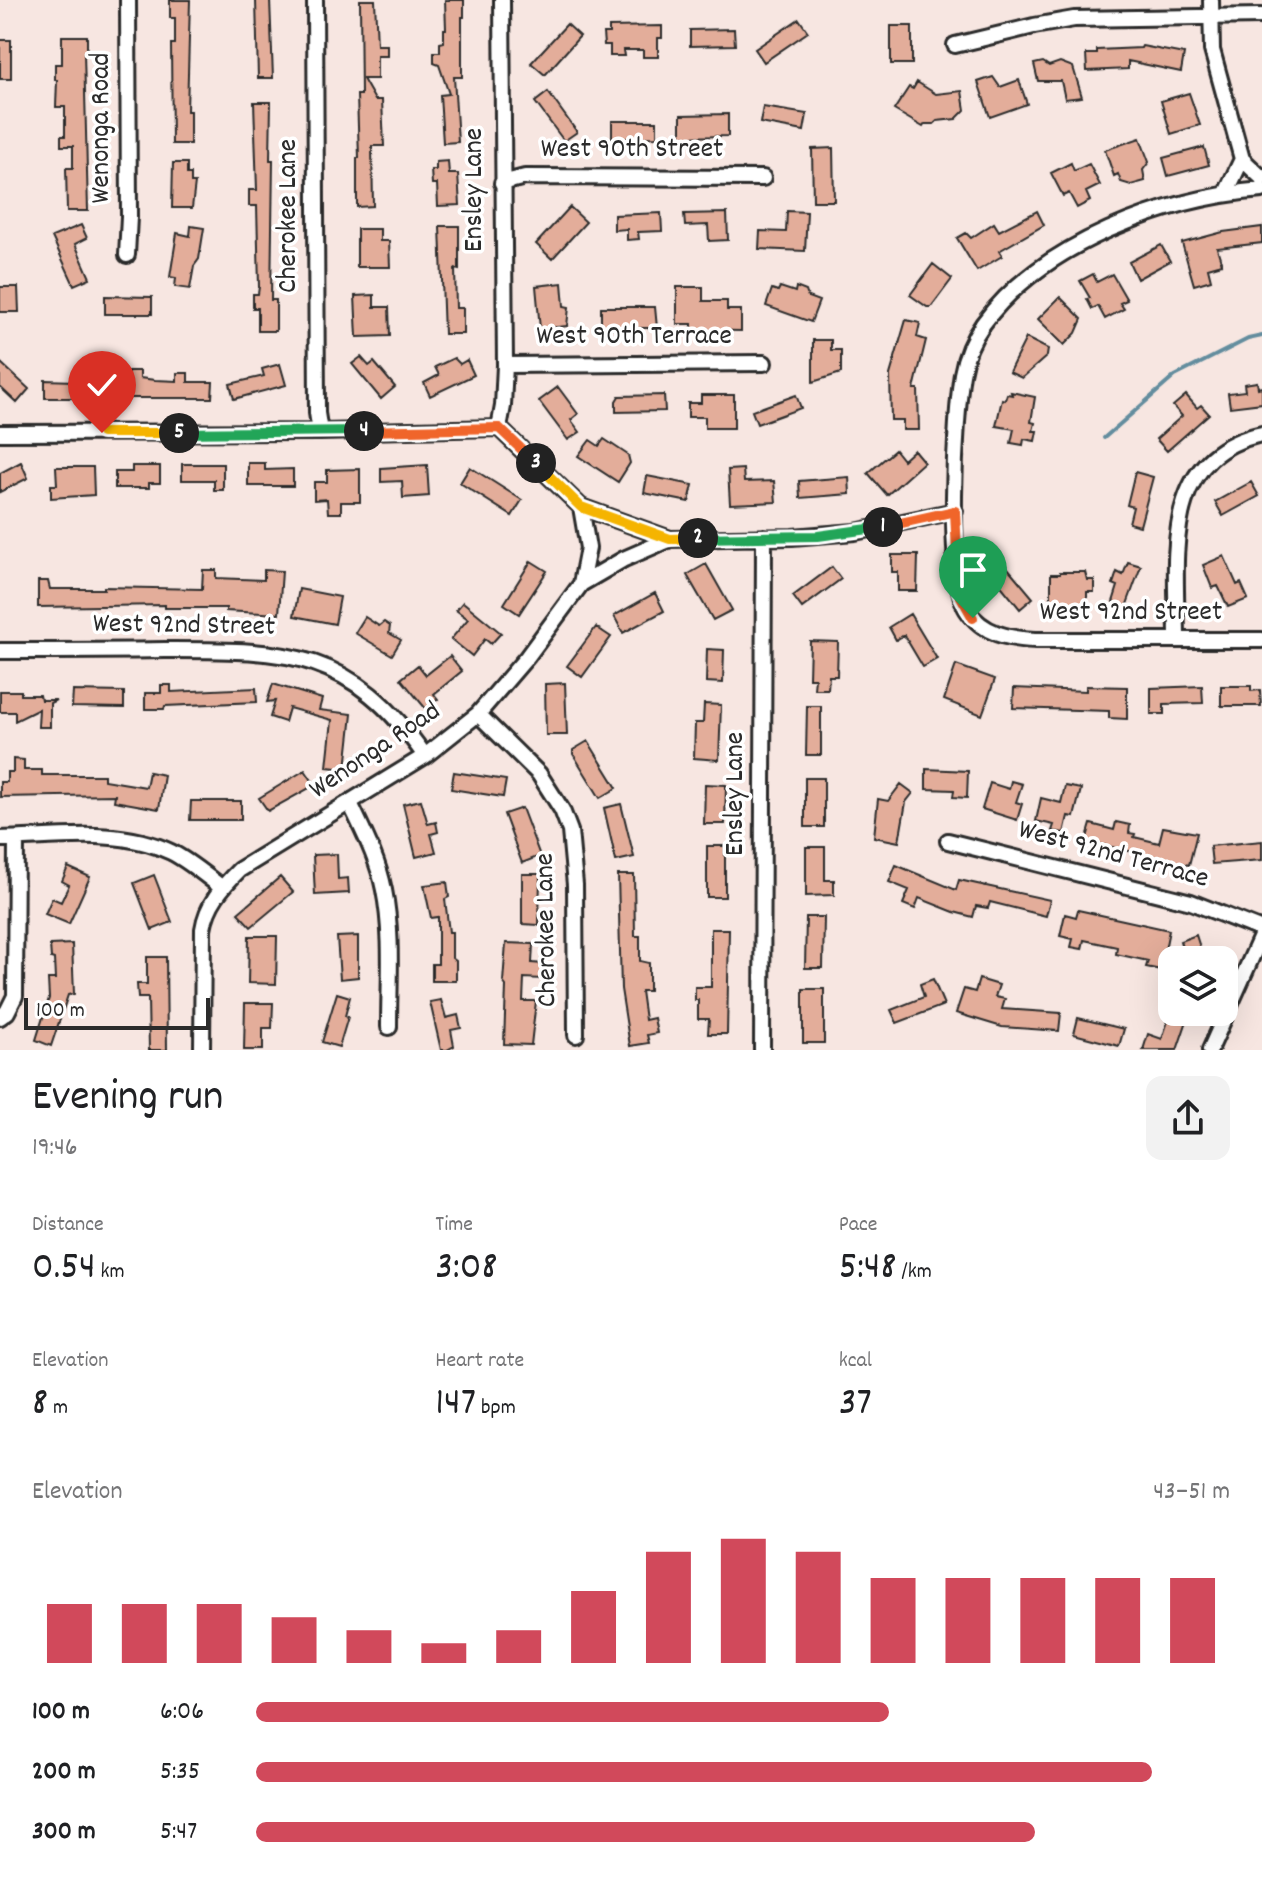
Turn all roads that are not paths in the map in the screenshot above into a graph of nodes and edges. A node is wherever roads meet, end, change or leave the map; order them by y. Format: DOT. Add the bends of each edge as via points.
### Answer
graph roads {
  1 [pos="128,0"];
  2 [pos="315,0"];
  3 [pos="502,0"];
  4 [pos="1211,0"];
  5 [pos="1211,16"];
  6 [pos="1262,16"];
  7 [pos="955,45"];
  8 [pos="1242,159"];
  9 [pos="763,178"];
  10 [pos="1262,178"];
  11 [pos="502,183"];
  12 [pos="1262,190"];
  13 [pos="1226,193"];
  14 [pos="127,255"];
  15 [pos="764,363"];
  16 [pos="505,365"];
  17 [pos="499,428"];
  18 [pos="320,432"];
  19 [pos="0,433"];
  20 [pos="1262,434"];
  21 [pos="581,507"];
  22 [pos="955,511"];
  23 [pos="764,537"];
  24 [pos="670,539"];
  25 [pos="581,584"];
  26 [pos="1177,640"];
  27 [pos="1262,640"];
  28 [pos="0,651"];
  29 [pos="478,714"];
  30 [pos="425,756"];
  31 [pos="350,803"];
  32 [pos="0,839"];
  33 [pos="16,839"];
  34 [pos="948,841"];
  35 [pos="221,887"];
  36 [pos="1262,932"];
  37 [pos="4,1014"];
  38 [pos="389,1027"];
  39 [pos="576,1035"];
  40 [pos="202,1050"];
  41 [pos="762,1050"];
  42 [pos="1210,1050"];
  1 -- 14 [label="street, Wenonga Road"];
  2 -- 18 [label="street, Cherokee Lane"];
  3 -- 11 [label="street, Ensley Lane"];
  4 -- 5 [label="street"];
  5 -- 6 [label="street"];
  5 -- 7 [label="street" via="1074,19"];
  5 -- 8 [label="street" via="1212,50"];
  8 -- 10 [label="street"];
  8 -- 13 [label="street"];
  9 -- 11 [label="street, West 90th Street" via="525,177"];
  11 -- 16 [label="street, Ensley Lane"];
  12 -- 13 [label="street, West 92nd Street"];
  13 -- 22 [label="street, West 92nd Street" via="1079,244 1001,301 973,340 962,371"];
  15 -- 16 [label="street, West 90th Terrace"];
  16 -- 17 [label="street, Ensley Lane"];
  17 -- 18 [label="street"];
  17 -- 21 [label="street"];
  18 -- 19 [label="street"];
  20 -- 26 [label="street" via="1222,450 1185,494 1178,517"];
  21 -- 24 [label="street"];
  21 -- 25 [label="street" via="588,548"];
  22 -- 23 [label="street" via="855,532"];
  22 -- 26 [label="street, West 92nd Street" via="959,593 987,630 1018,639"];
  23 -- 24 [label="street"];
  23 -- 41 [label="street, Ensley Lane"];
  24 -- 25 [label="street, Wenonga Road"];
  25 -- 29 [label="street, Wenonga Road"];
  26 -- 27 [label="street, West 92nd Street"];
  28 -- 30 [label="street, West 92nd Street" via="223,650 293,656 337,673 378,700"];
  29 -- 30 [label="street, Wenonga Road"];
  29 -- 39 [label="street, Cherokee Lane" via="539,774 570,831"];
  30 -- 31 [label="street, Wenonga Road"];
  31 -- 35 [label="street, Wenonga Road" via="239,870"];
  31 -- 38 [label="street" via="384,888"];
  32 -- 33 [label="street"];
  33 -- 35 [label="street" via="148,843 186,861"];
  33 -- 37 [label="street" via="15,996"];
  34 -- 36 [label="street, West 92nd Terrace" via="1191,902"];
  35 -- 40 [label="street, Wenonga Road" via="205,914 203,929"];
  36 -- 42 [label="street"];
}
